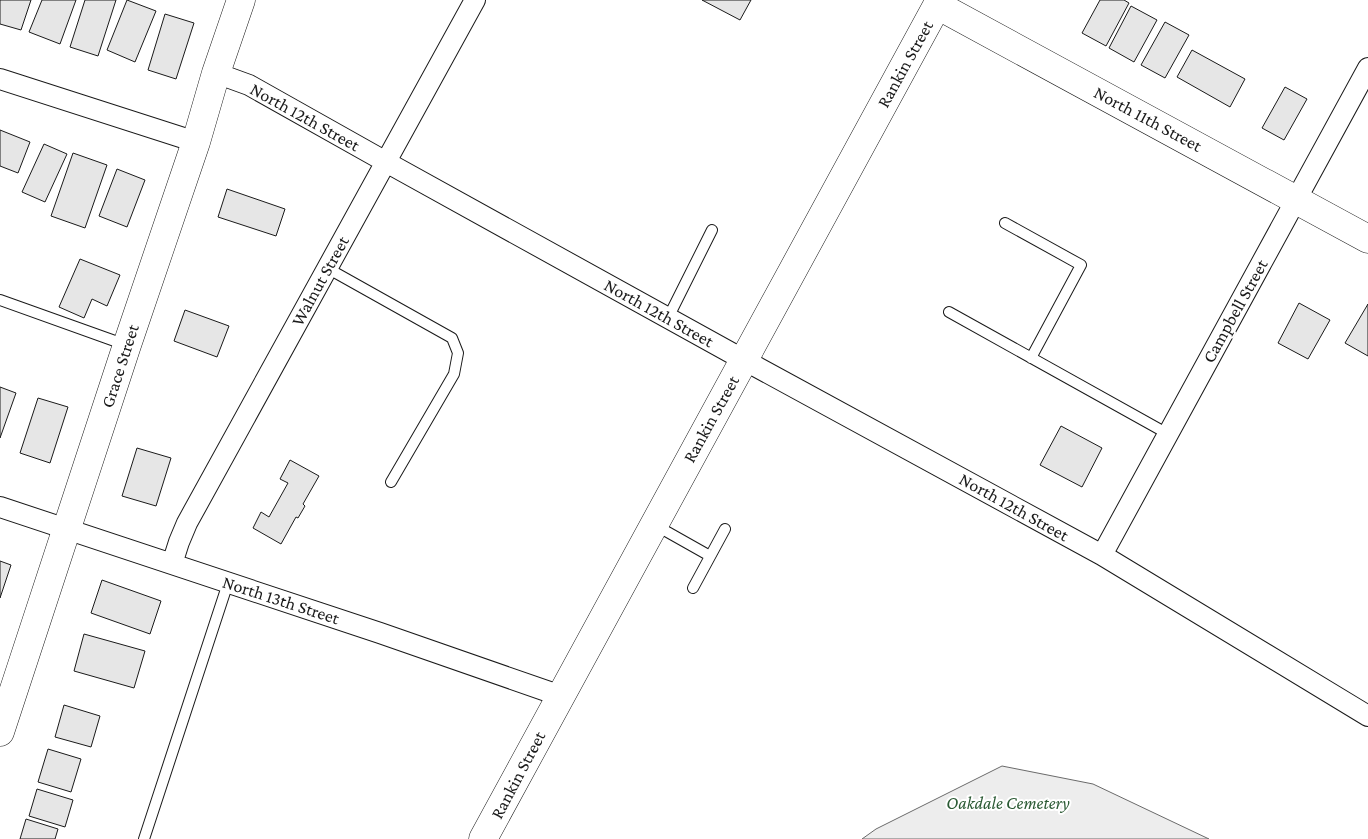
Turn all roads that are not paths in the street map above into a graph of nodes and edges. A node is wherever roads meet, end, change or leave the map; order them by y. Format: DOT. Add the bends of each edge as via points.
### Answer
graph roads {
  1 [pos="241,0"];
  2 [pos="475,0"];
  3 [pos="935,2"];
  4 [pos="1368,68"];
  5 [pos="216,73"];
  6 [pos="0,79"];
  7 [pos="196,142"];
  8 [pos="386,162"];
  9 [pos="1296,200"];
  10 [pos="1006,223"];
  11 [pos="712,230"];
  12 [pos="1368,239"];
  13 [pos="327,268"];
  14 [pos="0,300"];
  15 [pos="949,312"];
  16 [pos="668,318"];
  17 [pos="127,345"];
  18 [pos="1031,358"];
  19 [pos="744,360"];
  20 [pos="1168,434"];
  21 [pos="392,482"];
  22 [pos="0,507"];
  23 [pos="654,525"];
  24 [pos="725,529"];
  25 [pos="67,530"];
  26 [pos="1102,555"];
  27 [pos="710,556"];
  28 [pos="172,564"];
  29 [pos="228,583"];
  30 [pos="693,588"];
  31 [pos="561,696"];
  32 [pos="4,706"];
  33 [pos="1368,716"];
  34 [pos="0,732"];
  35 [pos="144,839"];
  36 [pos="483,839"];
  1 -- 5 [label="street, Grace Street"];
  2 -- 8 [label="street, Walnut Street"];
  3 -- 9 [label="street, North 11th Street"];
  3 -- 19 [label="street, Rankin Street"];
  4 -- 9 [label="street, Campbell Street"];
  5 -- 7 [label="street, Grace Street"];
  5 -- 8 [label="street, North 12th Street" via="250,85"];
  6 -- 7 [label="street"];
  7 -- 17 [label="street, Grace Street"];
  8 -- 13 [label="street, Walnut Street"];
  8 -- 16 [label="street, North 12th Street"];
  9 -- 12 [label="street, North 11th Street"];
  9 -- 20 [label="street, Campbell Street"];
  10 -- 18 [label="lane" via="1081,266"];
  11 -- 16 [label="lane"];
  13 -- 21 [label="lane" via="452,338 458,352 454,374"];
  13 -- 28 [label="street, Walnut Street" via="187,523"];
  14 -- 17 [label="lane"];
  15 -- 18 [label="lane"];
  16 -- 19 [label="street, North 12th Street"];
  17 -- 25 [label="street, Grace Street"];
  18 -- 20 [label="lane"];
  19 -- 23 [label="street, Rankin Street"];
  19 -- 26 [label="street, North 12th Street"];
  20 -- 26 [label="street, Campbell Street"];
  22 -- 25 [label="street, North 13th Street"];
  23 -- 27 [label="lane"];
  23 -- 31 [label="street, Rankin Street"];
  24 -- 27 [label="lane"];
  25 -- 28 [label="street, North 13th Street"];
  25 -- 32 [label="street, Grace Street"];
  26 -- 33 [label="street, North 12th Street"];
  27 -- 30 [label="lane"];
  28 -- 29 [label="street, North 13th Street"];
  29 -- 31 [label="street, North 13th Street"];
  29 -- 35 [label="lane"];
  31 -- 36 [label="street, Rankin Street"];
  32 -- 34 [label="street, Grace Street"];
}
